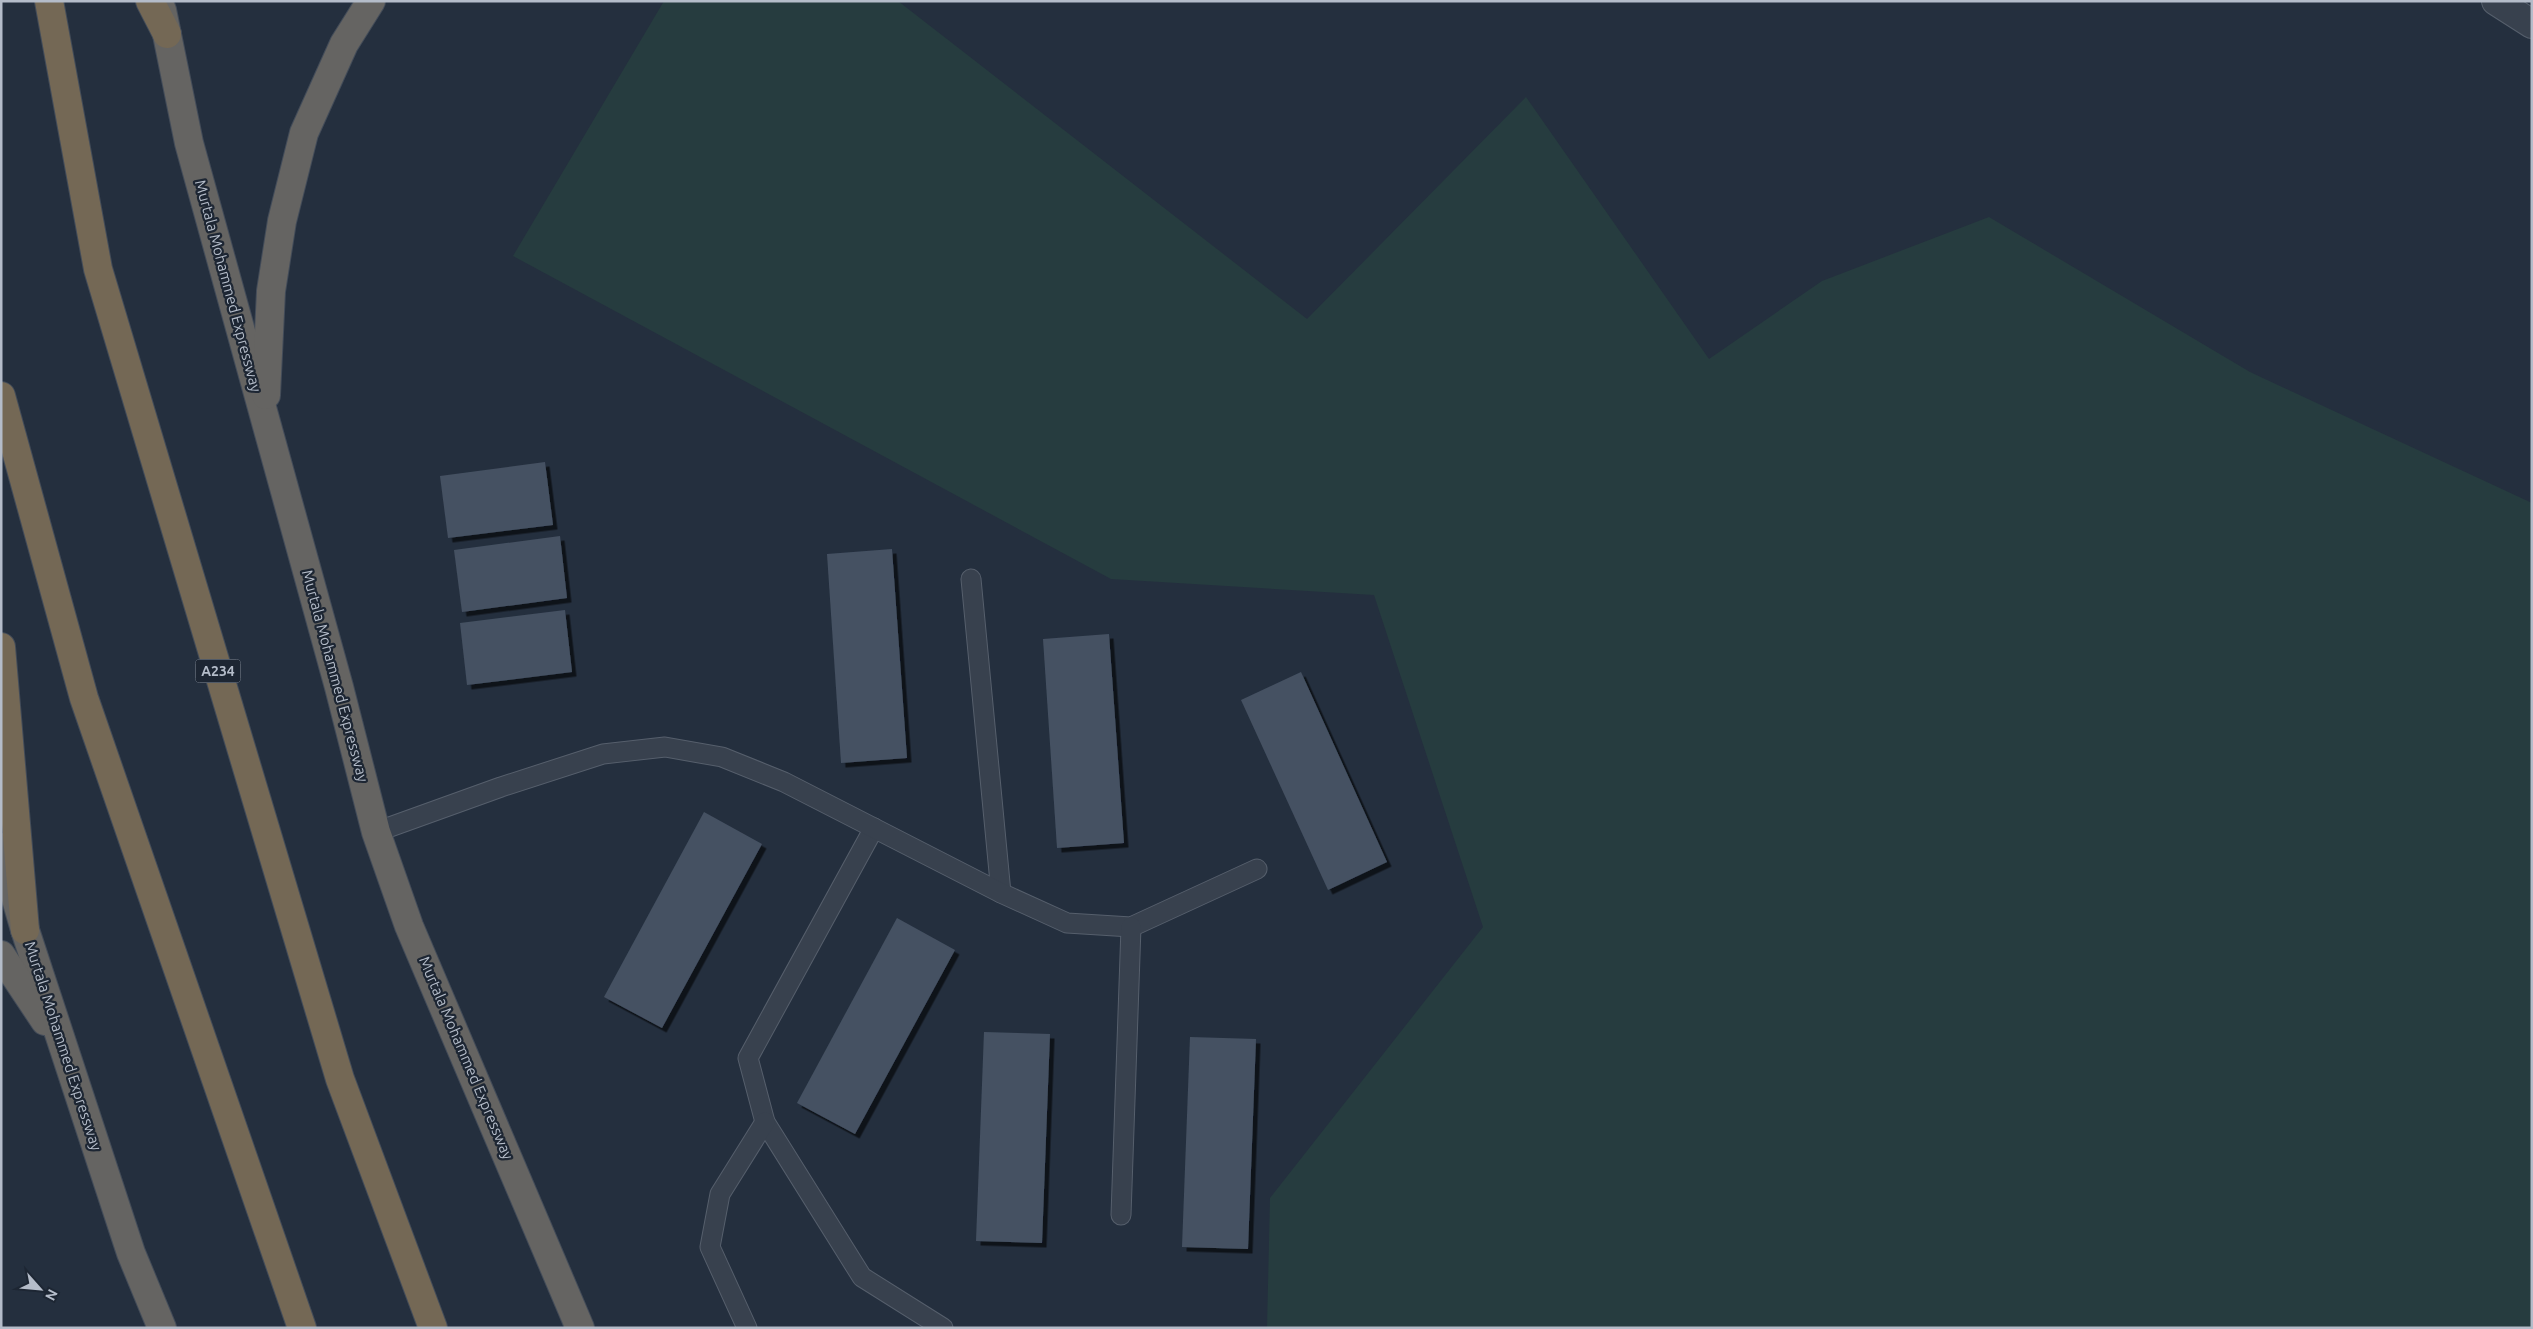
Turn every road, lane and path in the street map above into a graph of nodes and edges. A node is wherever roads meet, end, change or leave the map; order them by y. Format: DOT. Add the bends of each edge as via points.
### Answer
graph roads {
  1 [pos="49,1"];
  2 [pos="150,1"];
  3 [pos="161,1"];
  4 [pos="371,1"];
  5 [pos="2496,1"];
  6 [pos="2532,24"];
  7 [pos="167,34"];
  8 [pos="1,396"];
  9 [pos="264,418"];
  10 [pos="971,579"];
  11 [pos="1,647"];
  12 [pos="874,828"];
  13 [pos="376,832"];
  14 [pos="1,847"];
  15 [pos="1257,869"];
  16 [pos="1001,893"];
  17 [pos="1131,927"];
  18 [pos="25,930"];
  19 [pos="1,955"];
  20 [pos="65,1052"];
  21 [pos="765,1122"];
  22 [pos="1121,1215"];
  23 [pos="162,1328"];
  24 [pos="302,1328"];
  25 [pos="434,1328"];
  26 [pos="580,1328"];
  27 [pos="747,1328"];
  28 [pos="943,1328"];
  1 -- 25 [label="highway, A234" via="101,279 340,1078"];
  2 -- 7 [label="highway"];
  3 -- 7 [label="highway, Murtala Mohammed Expressway"];
  4 -- 9 [label="highway" via="344,44 304,132 282,221 271,291"];
  5 -- 6 [label="street"];
  7 -- 9 [label="highway, Murtala Mohammed Expressway" via="189,143"];
  8 -- 24 [label="highway" via="84,698"];
  9 -- 13 [label="highway, Murtala Mohammed Expressway" via="340,687"];
  10 -- 16 [label="lane"];
  11 -- 18 [label="highway"];
  12 -- 13 [label="lane" via="784,782 722,757 665,747 603,754"];
  12 -- 16 [label="lane"];
  12 -- 21 [label="lane" via="748,1058"];
  13 -- 26 [label="highway, Murtala Mohammed Expressway" via="409,926"];
  14 -- 18 [label="highway, Murtala Mohammed Expressway"];
  15 -- 17 [label="lane"];
  16 -- 17 [label="lane" via="1067,923"];
  17 -- 22 [label="lane"];
  18 -- 20 [label="highway, Murtala Mohammed Expressway"];
  19 -- 20 [label="highway"];
  20 -- 23 [label="highway, Murtala Mohammed Expressway" via="131,1253"];
  21 -- 27 [label="lane" via="720,1194 710,1247"];
  21 -- 28 [label="lane" via="862,1277"];
}
